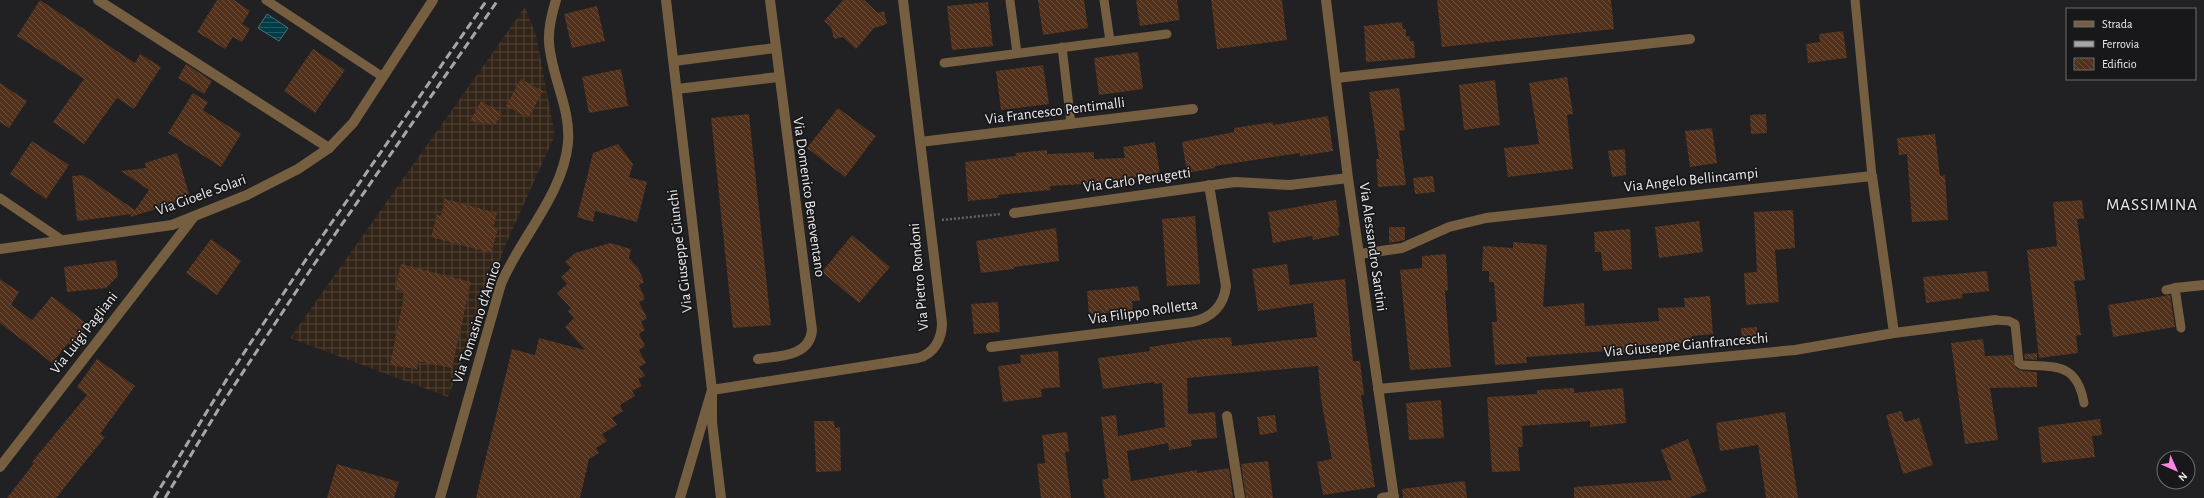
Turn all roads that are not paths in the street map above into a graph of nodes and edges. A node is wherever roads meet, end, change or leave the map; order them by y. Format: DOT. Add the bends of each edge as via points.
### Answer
graph roads {
  1 [pos="98,0"];
  2 [pos="266,0"];
  3 [pos="433,0"];
  4 [pos="556,0"];
  5 [pos="666,0"];
  6 [pos="770,0"];
  7 [pos="903,0"];
  8 [pos="1104,0"];
  9 [pos="1326,0"];
  10 [pos="1855,0"];
  11 [pos="1010,1"];
  12 [pos="1167,34"];
  13 [pos="1690,39"];
  14 [pos="1110,41"];
  15 [pos="1062,47"];
  16 [pos="775,48"];
  17 [pos="1017,53"];
  18 [pos="674,61"];
  19 [pos="944,63"];
  20 [pos="383,77"];
  21 [pos="778,77"];
  22 [pos="1336,78"];
  23 [pos="677,89"];
  24 [pos="1194,109"];
  25 [pos="1071,124"];
  26 [pos="920,142"];
  27 [pos="329,148"];
  28 [pos="1872,176"];
  29 [pos="1348,178"];
  30 [pos="1209,185"];
  31 [pos="0,198"];
  32 [pos="1014,213"];
  33 [pos="193,218"];
  34 [pos="62,240"];
  35 [pos="0,249"];
  36 [pos="1360,254"];
  37 [pos="2204,285"];
  38 [pos="2171,289"];
  39 [pos="1994,320"];
  40 [pos="2181,328"];
  41 [pos="1894,333"];
  42 [pos="991,347"];
  43 [pos="758,359"];
  44 [pos="1378,389"];
  45 [pos="712,390"];
  46 [pos="2084,403"];
  47 [pos="1227,416"];
  48 [pos="0,467"];
  49 [pos="1394,497"];
  50 [pos="440,498"];
  51 [pos="680,498"];
  52 [pos="720,498"];
  53 [pos="1240,498"];
  54 [pos="1382,498"];
  1 -- 27 [label="street"];
  2 -- 20 [label="lane"];
  3 -- 20 [label="street, Via Gioele Solari"];
  4 -- 50 [label="street, Via Tomasino d'Amico" via="549,40 567,117 566,152 544,211 513,258 501,284"];
  5 -- 18 [label="street, Via Giuseppe Giunchi"];
  6 -- 16 [label="street, Via Domenico Beneventano"];
  7 -- 26 [label="street, Via Pietro Rondoni"];
  8 -- 14 [label="lane"];
  9 -- 22 [label="street, Via Alessandro Santini"];
  10 -- 28 [label="lane"];
  11 -- 17 [label="lane"];
  12 -- 14 [label="lane"];
  13 -- 22 [label="street"];
  14 -- 15 [label="lane"];
  15 -- 17 [label="lane"];
  15 -- 25 [label="lane"];
  16 -- 18 [label="street"];
  16 -- 21 [label="street, Via Domenico Beneventano"];
  17 -- 19 [label="lane"];
  18 -- 23 [label="street, Via Giuseppe Giunchi"];
  20 -- 27 [label="street, Via Gioele Solari" via="353,124"];
  21 -- 23 [label="street"];
  21 -- 43 [label="street, Via Domenico Beneventano" via="812,334 800,351"];
  22 -- 29 [label="street, Via Alessandro Santini"];
  23 -- 45 [label="street, Via Giuseppe Giunchi"];
  24 -- 25 [label="street, Via Francesco Pentimalli"];
  25 -- 26 [label="street, Via Francesco Pentimalli"];
  26 -- 45 [label="street, Via Pietro Rondoni" via="942,327 938,341 927,355"];
  27 -- 33 [label="street, Via Gioele Solari" via="277,180"];
  28 -- 36 [label="street, Via Angelo Bellincampi" via="1486,218 1449,227 1402,248"];
  28 -- 41 [label="street"];
  29 -- 30 [label="street, Via Carlo Perugetti" via="1290,185 1242,181"];
  29 -- 36 [label="street, Via Alessandro Santini"];
  30 -- 32 [label="street, Via Carlo Perugetti"];
  30 -- 42 [label="street, Via Filippo Rolletta" via="1226,286 1223,300 1210,316 1192,322"];
  31 -- 34 [label="lane"];
  33 -- 34 [label="street, Via Gioele Solari" via="151,229"];
  33 -- 48 [label="street, Via Luigi Pagliani"];
  34 -- 35 [label="street, Via Gioele Solari"];
  36 -- 44 [label="street, Via Alessandro Santini"];
  37 -- 38 [label="street"];
  38 -- 40 [label="lane"];
  39 -- 41 [label="street, Via Giuseppe Gianfranceschi"];
  39 -- 46 [label="lane" via="2015,324 2019,363 2066,371 2074,375 2081,386"];
  41 -- 44 [label="street, Via Giuseppe Gianfranceschi" via="1795,350"];
  44 -- 49 [label="street, Via Alessandro Santini"];
  45 -- 51 [label="street"];
  45 -- 52 [label="street, Via Giuseppe Giunchi" via="712,422"];
  47 -- 53 [label="street"];
  49 -- 54 [label="street"];
}
